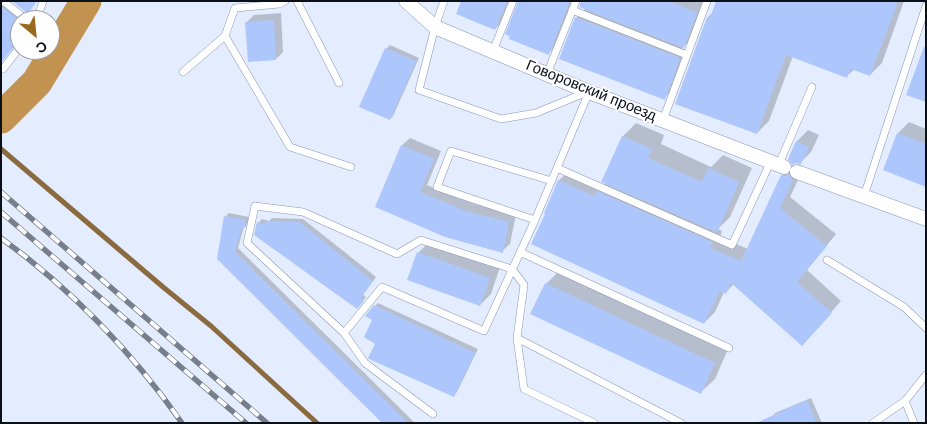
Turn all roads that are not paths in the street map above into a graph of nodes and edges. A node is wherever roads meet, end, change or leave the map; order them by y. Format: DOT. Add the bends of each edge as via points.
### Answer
graph roads {
  1 [pos="3,1"];
  2 [pos="286,1"];
  3 [pos="297,1"];
  4 [pos="406,1"];
  5 [pos="444,1"];
  6 [pos="513,1"];
  7 [pos="576,1"];
  8 [pos="708,1"];
  9 [pos="926,6"];
  10 [pos="14,10"];
  11 [pos="572,10"];
  12 [pos="435,27"];
  13 [pos="224,36"];
  14 [pos="493,51"];
  15 [pos="687,55"];
  16 [pos="10,60"];
  17 [pos="2,70"];
  18 [pos="183,72"];
  19 [pos="547,74"];
  20 [pos="339,82"];
  21 [pos="812,88"];
  22 [pos="589,92"];
  23 [pos="663,120"];
  24 [pos="783,166"];
  25 [pos="351,168"];
  26 [pos="557,168"];
  27 [pos="552,181"];
  28 [pos="864,196"];
  29 [pos="926,219"];
  30 [pos="535,220"];
  31 [pos="520,252"];
  32 [pos="827,260"];
  33 [pos="512,270"];
  34 [pos="926,328"];
  35 [pos="344,333"];
  36 [pos="517,338"];
  37 [pos="729,348"];
  38 [pos="926,375"];
  39 [pos="905,401"];
  40 [pos="433,414"];
  41 [pos="594,423"];
  42 [pos="681,423"];
  43 [pos="873,423"];
  44 [pos="914,423"];
  1 -- 10 [label="lane"];
  2 -- 13 [label="lane" via="235,8"];
  3 -- 20 [label="lane"];
  4 -- 12 [label="street, Говоровский проезд"];
  5 -- 12 [label="lane"];
  6 -- 14 [label="lane"];
  7 -- 11 [label="lane"];
  8 -- 15 [label="lane"];
  9 -- 28 [label="lane"];
  11 -- 15 [label="lane"];
  11 -- 19 [label="lane"];
  12 -- 14 [label="street, Говоровский проезд"];
  12 -- 22 [label="lane" via="419,90 501,119 536,113"];
  13 -- 18 [label="lane"];
  13 -- 25 [label="lane" via="290,147"];
  14 -- 19 [label="street, Говоровский проезд"];
  15 -- 23 [label="lane"];
  16 -- 17 [label="lane"];
  19 -- 22 [label="street, Говоровский проезд"];
  21 -- 24 [label="lane"];
  22 -- 23 [label="street, Говоровский проезд"];
  22 -- 26 [label="lane"];
  23 -- 24 [label="street, Говоровский проезд"];
  24 -- 26 [label="lane" via="732,245"];
  24 -- 28 [label="street, Говоровский проезд"];
  26 -- 27 [label="lane"];
  27 -- 30 [label="lane"];
  27 -- 30 [label="lane" via="451,151 437,187"];
  28 -- 29 [label="street, Говоровский проезд"];
  30 -- 31 [label="lane"];
  31 -- 33 [label="lane"];
  31 -- 37 [label="lane"];
  32 -- 34 [label="lane" via="904,307"];
  33 -- 35 [label="lane" via="484,331 382,287"];
  33 -- 35 [label="lane" via="421,240 398,254 303,212 255,206 247,243"];
  33 -- 36 [label="lane" via="524,285"];
  35 -- 40 [label="lane" via="365,363"];
  36 -- 41 [label="lane" via="524,389"];
  36 -- 42 [label="lane"];
  38 -- 39 [label="lane"];
  39 -- 43 [label="lane"];
  39 -- 44 [label="lane"];
}
